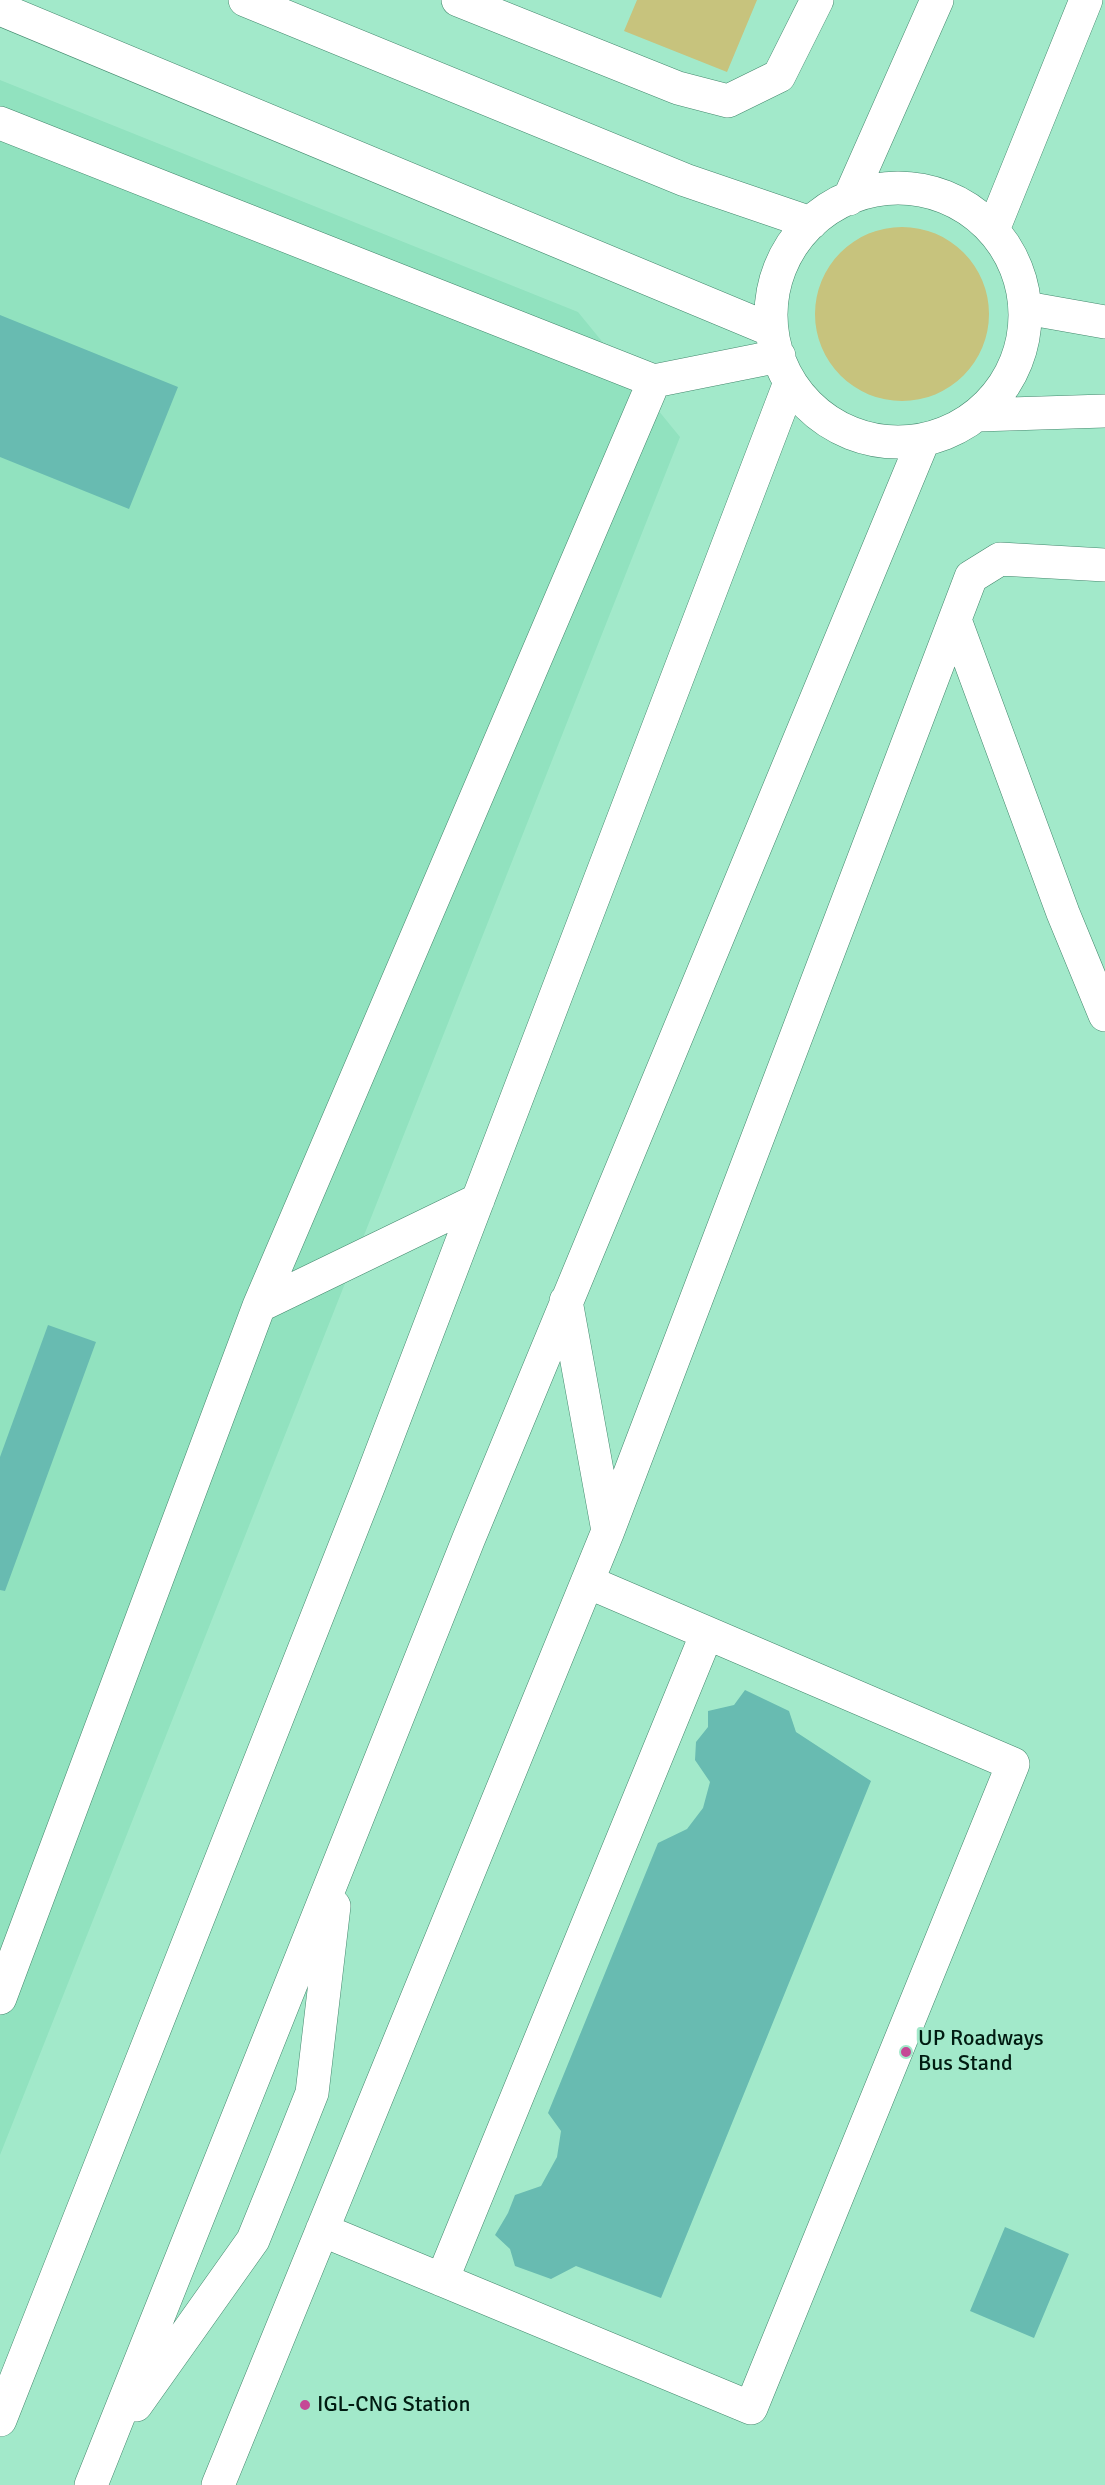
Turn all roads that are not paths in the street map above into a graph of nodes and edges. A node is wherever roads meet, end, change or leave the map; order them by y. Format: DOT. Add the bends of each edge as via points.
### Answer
graph roads {
  1 [pos="245,0"];
  2 [pos="458,0"];
  3 [pos="817,0"];
  4 [pos="937,0"];
  5 [pos="1086,0"];
  6 [pos="0,9"];
  7 [pos="0,123"];
  8 [pos="849,199"];
  9 [pos="811,223"];
  10 [pos="993,230"];
  11 [pos="1026,308"];
  12 [pos="1105,322"];
  13 [pos="779,357"];
  14 [pos="654,381"];
  15 [pos="1105,411"];
  16 [pos="978,415"];
  17 [pos="922,441"];
  18 [pos="1105,565"];
  19 [pos="955,620"];
  20 [pos="1105,1015"];
  21 [pos="478,1200"];
  22 [pos="566,1301"];
  23 [pos="259,1306"];
  24 [pos="608,1531"];
  25 [pos="588,1582"];
  26 [pos="707,1633"];
  27 [pos="339,1863"];
  28 [pos="0,1998"];
  29 [pos="322,2230"];
  30 [pos="442,2280"];
  31 [pos="0,2420"];
  32 [pos="105,2450"];
  33 [pos="91,2485"];
  34 [pos="218,2485"];
  1 -- 9 [label="street" via="685,180"];
  2 -- 3 [label="street" via="678,88 728,101 779,76"];
  4 -- 8 [label="street"];
  5 -- 10 [label="street"];
  6 -- 13 [label="street"];
  7 -- 14 [label="street"];
  8 -- 9 [label="street" via="825,209"];
  8 -- 10 [label="street" via="869,189 920,188 969,207"];
  9 -- 13 [label="street" via="789,246 777,270"];
  10 -- 11 [label="street" via="1021,278"];
  11 -- 12 [label="street"];
  11 -- 16 [label="street" via="1022,347 1005,385"];
  13 -- 14 [label="street"];
  13 -- 17 [label="street" via="829,424 875,442"];
  13 -- 21 [label="street"];
  14 -- 23 [label="street"];
  15 -- 16 [label="street"];
  16 -- 17 [label="street"];
  17 -- 22 [label="street"];
  18 -- 19 [label="street" via="1000,559 971,577"];
  19 -- 20 [label="street" via="1063,913"];
  19 -- 24 [label="street"];
  21 -- 23 [label="street"];
  21 -- 31 [label="street"];
  22 -- 24 [label="street"];
  22 -- 27 [label="street"];
  23 -- 28 [label="street"];
  24 -- 25 [label="street"];
  25 -- 26 [label="street"];
  25 -- 29 [label="street"];
  26 -- 30 [label="street"];
  26 -- 30 [label="street" via="1013,1764 751,2408"];
  27 -- 32 [label="street"];
  27 -- 32 [label="street" via="312,2093 265,2211 253,2240"];
  29 -- 30 [label="street"];
  29 -- 34 [label="street"];
  32 -- 33 [label="street"];
}
